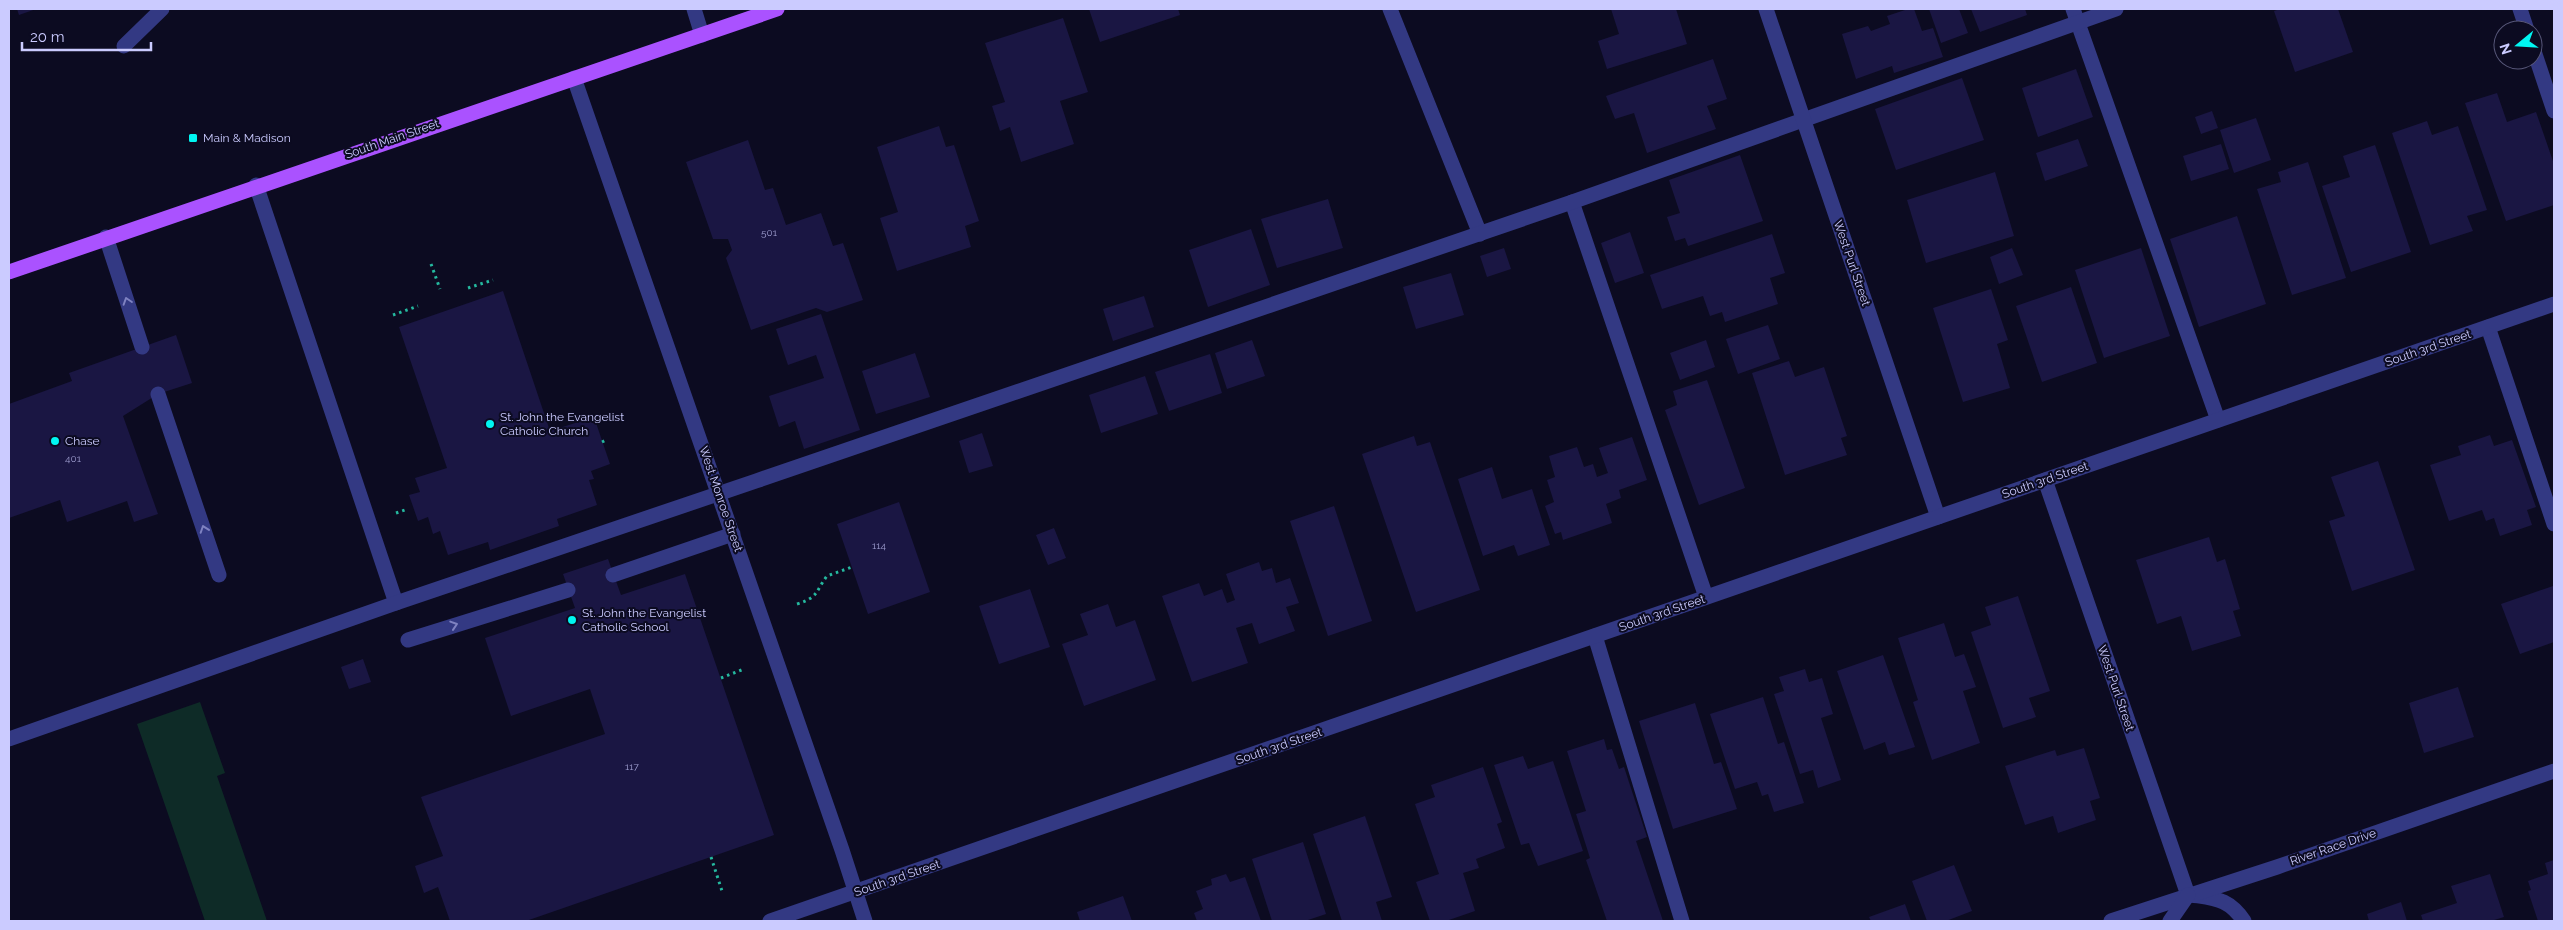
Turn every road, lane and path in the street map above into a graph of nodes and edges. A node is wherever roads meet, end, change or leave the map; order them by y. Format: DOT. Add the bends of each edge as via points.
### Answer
graph roads {
  1 [pos="162,9"];
  2 [pos="694,9"];
  3 [pos="777,9"];
  4 [pos="1390,9"];
  5 [pos="1766,9"];
  6 [pos="2116,9"];
  7 [pos="2075,15"];
  8 [pos="702,35"];
  9 [pos="124,46"];
  10 [pos="2540,70"];
  11 [pos="574,78"];
  12 [pos="2554,111"];
  13 [pos="1804,120"];
  14 [pos="256,185"];
  15 [pos="1572,202"];
  16 [pos="1480,234"];
  17 [pos="106,237"];
  18 [pos="431,264"];
  19 [pos="9,272"];
  20 [pos="493,280"];
  21 [pos="468,288"];
  22 [pos="440,289"];
  23 [pos="2554,304"];
  24 [pos="418,306"];
  25 [pos="393,314"];
  26 [pos="2488,327"];
  27 [pos="142,348"];
  28 [pos="158,394"];
  29 [pos="2218,420"];
  30 [pos="2045,480"];
  31 [pos="719,493"];
  32 [pos="1938,517"];
  33 [pos="2554,524"];
  34 [pos="733,534"];
  35 [pos="852,566"];
  36 [pos="219,575"];
  37 [pos="613,575"];
  38 [pos="568,590"];
  39 [pos="1706,598"];
  40 [pos="396,603"];
  41 [pos="797,604"];
  42 [pos="1595,636"];
  43 [pos="408,640"];
  44 [pos="744,669"];
  45 [pos="721,678"];
  46 [pos="9,739"];
  47 [pos="2554,771"];
  48 [pos="711,857"];
  49 [pos="722,891"];
  50 [pos="856,893"];
  51 [pos="2188,895"];
  52 [pos="770,921"];
  53 [pos="865,921"];
  54 [pos="1682,921"];
  55 [pos="2111,921"];
  56 [pos="2170,921"];
  57 [pos="2244,921"];
  1 -- 9 [label="street"];
  2 -- 8 [label="street"];
  3 -- 8 [label="main road, South Main Street"];
  4 -- 16 [label="street"];
  5 -- 13 [label="street, West Purl Street"];
  6 -- 7 [label="street"];
  7 -- 13 [label="street"];
  7 -- 29 [label="street"];
  8 -- 11 [label="main road, South Main Street"];
  10 -- 12 [label="street"];
  11 -- 14 [label="main road, South Main Street"];
  11 -- 31 [label="street, West Monroe Street"];
  13 -- 15 [label="street"];
  13 -- 32 [label="street, West Purl Street"];
  14 -- 17 [label="main road, South Main Street"];
  14 -- 40 [label="street"];
  15 -- 16 [label="street"];
  15 -- 39 [label="street"];
  16 -- 31 [label="street"];
  17 -- 19 [label="main road, South Main Street"];
  27 -- 17 [label="street, one-way"];
  18 -- 22 [label="path"];
  20 -- 21 [label="path"];
  23 -- 26 [label="street, South 3rd Street"];
  24 -- 25 [label="path"];
  26 -- 29 [label="street, South 3rd Street"];
  26 -- 33 [label="street"];
  36 -- 28 [label="street, one-way"];
  29 -- 30 [label="street, South 3rd Street"];
  30 -- 32 [label="street, South 3rd Street"];
  30 -- 51 [label="street, West Purl Street"];
  31 -- 34 [label="street, West Monroe Street"];
  31 -- 40 [label="street"];
  32 -- 39 [label="street, South 3rd Street"];
  34 -- 37 [label="street"];
  34 -- 50 [label="street, West Monroe Street"];
  35 -- 41 [label="path" via="828,576 819,593"];
  43 -- 38 [label="street, one-way"];
  39 -- 42 [label="street, South 3rd Street"];
  40 -- 46 [label="street"];
  42 -- 50 [label="street, South 3rd Street"];
  42 -- 54 [label="street"];
  44 -- 45 [label="path"];
  47 -- 51 [label="street, River Race Drive"];
  48 -- 49 [label="path"];
  50 -- 52 [label="street, South 3rd Street"];
  50 -- 53 [label="street, West Monroe Street"];
  51 -- 55 [label="street, River Race Drive"];
  51 -- 56 [label="street"];
  51 -- 57 [label="street" via="2219,899 2235,908"];
}
